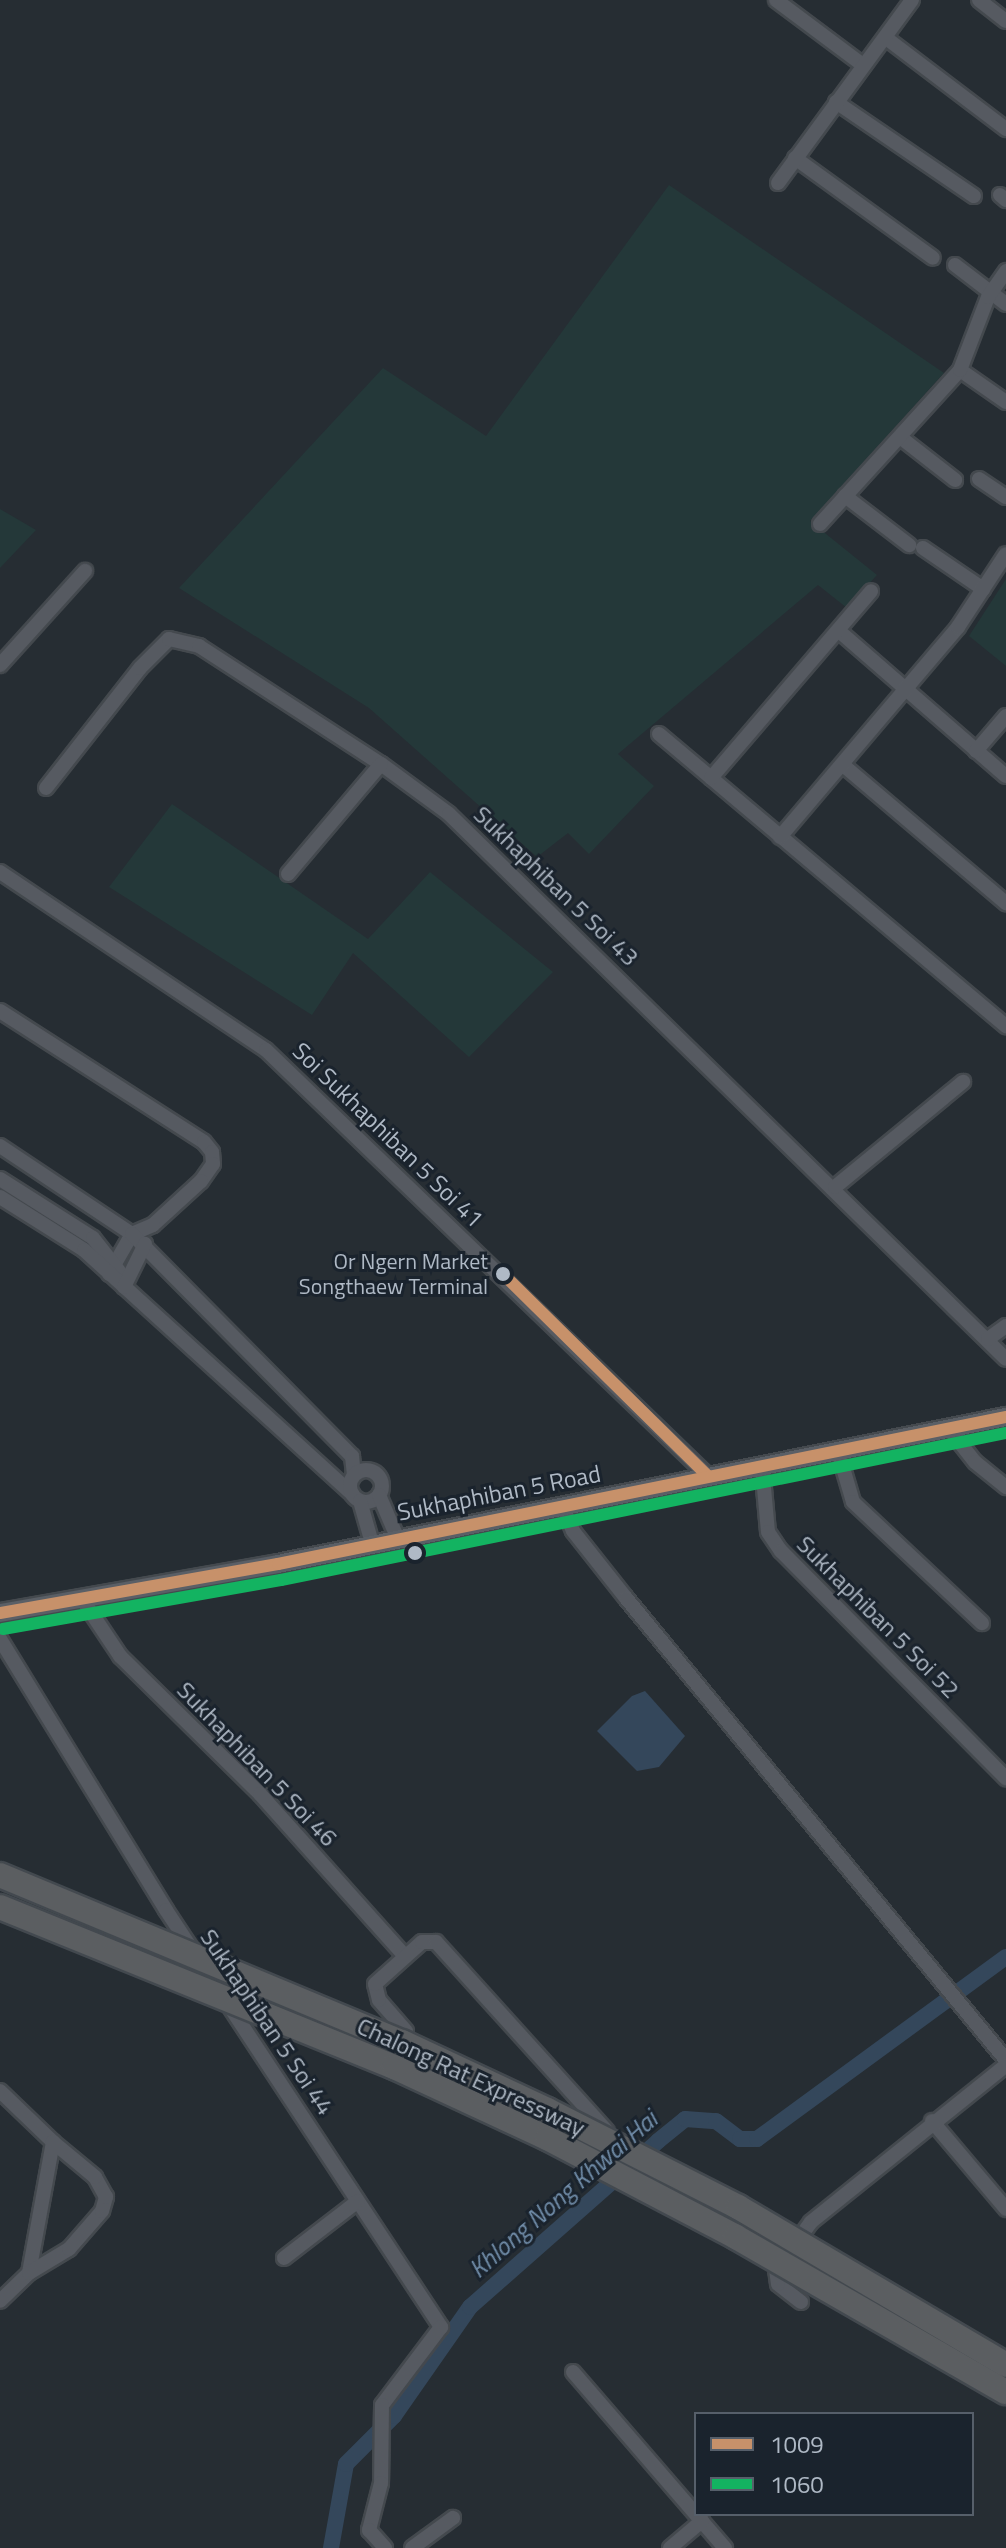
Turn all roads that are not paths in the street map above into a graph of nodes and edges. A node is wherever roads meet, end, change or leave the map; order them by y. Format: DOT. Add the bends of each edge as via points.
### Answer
graph roads {
  1 [pos="776,0"];
  2 [pos="911,0"];
  3 [pos="979,0"];
  4 [pos="1006,21"];
  5 [pos="886,38"];
  6 [pos="863,65"];
  7 [pos="836,102"];
  8 [pos="1006,129"];
  9 [pos="795,158"];
  10 [pos="778,183"];
  11 [pos="974,196"];
  12 [pos="933,258"];
  13 [pos="955,265"];
  14 [pos="1006,271"];
  15 [pos="991,292"];
  16 [pos="1006,304"];
  17 [pos="960,370"];
  18 [pos="1006,402"];
  19 [pos="900,437"];
  20 [pos="979,479"];
  21 [pos="955,480"];
  22 [pos="845,496"];
  23 [pos="1006,497"];
  24 [pos="820,524"];
  25 [pos="1006,554"];
  26 [pos="85,571"];
  27 [pos="983,589"];
  28 [pos="871,591"];
  29 [pos="839,631"];
  30 [pos="0,665"];
  31 [pos="908,689"];
  32 [pos="1006,716"];
  33 [pos="659,734"];
  34 [pos="976,751"];
  35 [pos="381,764"];
  36 [pos="843,765"];
  37 [pos="1006,776"];
  38 [pos="711,778"];
  39 [pos="46,788"];
  40 [pos="780,837"];
  41 [pos="0,872"];
  42 [pos="288,874"];
  43 [pos="1006,903"];
  44 [pos="0,1011"];
  45 [pos="1006,1026"];
  46 [pos="963,1082"];
  47 [pos="0,1146"];
  48 [pos="0,1179"];
  49 [pos="835,1187"];
  50 [pos="0,1197"];
  51 [pos="153,1225"];
  52 [pos="132,1234"];
  53 [pos="142,1250"];
  54 [pos="112,1270"];
  55 [pos="126,1283"];
  56 [pos="1006,1326"];
  57 [pos="988,1339"];
  58 [pos="1006,1359"];
  59 [pos="1006,1417"];
  60 [pos="949,1429"];
  61 [pos="838,1451"];
  62 [pos="762,1466"];
  63 [pos="354,1474"];
  64 [pos="708,1476"];
  65 [pos="1006,1487"];
  66 [pos="379,1495"];
  67 [pos="356,1497"];
  68 [pos="562,1505"];
  69 [pos="397,1537"];
  70 [pos="372,1543"];
  71 [pos="82,1599"];
  72 [pos="0,1613"];
  73 [pos="982,1623"];
  74 [pos="0,1639"];
  75 [pos="1006,1778"];
  76 [pos="0,1875"];
  77 [pos="0,1907"];
  78 [pos="405,1956"];
  79 [pos="406,2031"];
  80 [pos="1006,2063"];
  81 [pos="0,2091"];
  82 [pos="932,2121"];
  83 [pos="607,2131"];
  84 [pos="53,2142"];
  85 [pos="358,2201"];
  86 [pos="1006,2209"];
  87 [pos="284,2258"];
  88 [pos="29,2273"];
  89 [pos="0,2301"];
  90 [pos="801,2302"];
  91 [pos="1006,2365"];
  92 [pos="573,2372"];
  93 [pos="1006,2392"];
  94 [pos="694,2512"];
  95 [pos="698,2516"];
  96 [pos="453,2518"];
  97 [pos="702,2521"];
  98 [pos="385,2548"];
  99 [pos="412,2548"];
  100 [pos="670,2548"];
  101 [pos="725,2548"];
  1 -- 6 [label="street"];
  2 -- 5 [label="street"];
  3 -- 4 [label="street"];
  5 -- 6 [label="street"];
  5 -- 8 [label="street"];
  6 -- 7 [label="street"];
  7 -- 9 [label="street"];
  7 -- 11 [label="street"];
  9 -- 10 [label="street"];
  9 -- 12 [label="street"];
  13 -- 15 [label="street"];
  14 -- 15 [label="street"];
  15 -- 16 [label="street"];
  15 -- 17 [label="street"];
  17 -- 18 [label="street"];
  17 -- 19 [label="street"];
  19 -- 21 [label="street"];
  19 -- 22 [label="street"];
  20 -- 23 [label="street"];
  22 -- 24 [label="street"];
  22 -- 27 [label="street"];
  25 -- 27 [label="street"];
  26 -- 30 [label="street"];
  27 -- 31 [label="street"];
  28 -- 29 [label="street"];
  29 -- 31 [label="street"];
  29 -- 38 [label="street"];
  31 -- 34 [label="street"];
  31 -- 36 [label="street"];
  32 -- 34 [label="street"];
  33 -- 38 [label="street"];
  34 -- 37 [label="street"];
  35 -- 39 [label="street, Sukhaphiban 5 Soi 43" via="199,646 169,639"];
  35 -- 42 [label="street"];
  35 -- 49 [label="street, Sukhaphiban 5 Soi 43" via="461,825"];
  36 -- 40 [label="street"];
  36 -- 43 [label="street"];
  38 -- 40 [label="street"];
  40 -- 45 [label="street"];
  41 -- 64 [label="street, Soi Sukhaphiban 5 Soi 41" via="266,1050"];
  44 -- 51 [label="street" via="212,1152 213,1164 201,1181"];
  46 -- 49 [label="street"];
  47 -- 52 [label="street"];
  48 -- 54 [label="street" via="93,1238"];
  49 -- 57 [label="street, Sukhaphiban 5 Soi 43"];
  50 -- 54 [label="street"];
  51 -- 52 [label="street"];
  51 -- 53 [label="street"];
  52 -- 53 [label="street"];
  52 -- 54 [label="street"];
  53 -- 55 [label="street"];
  53 -- 63 [label="street" via="352,1456"];
  54 -- 55 [label="street"];
  55 -- 67 [label="street" via="154,1316"];
  56 -- 57 [label="street"];
  57 -- 58 [label="street, Sukhaphiban 5 Soi 43"];
  59 -- 60 [label="main road, Sukhaphiban 5 Road"];
  60 -- 61 [label="main road, Sukhaphiban 5 Road"];
  60 -- 65 [label="street" via="975,1462"];
  61 -- 62 [label="main road, Sukhaphiban 5 Road"];
  61 -- 73 [label="street" via="853,1502"];
  62 -- 64 [label="main road, Sukhaphiban 5 Road"];
  62 -- 75 [label="street, Sukhaphiban 5 Soi 52" via="768,1532 781,1551"];
  63 -- 66 [label="street" via="375,1471 381,1480"];
  63 -- 67 [label="street"];
  64 -- 68 [label="main road, Sukhaphiban 5 Road"];
  66 -- 67 [label="street"];
  66 -- 69 [label="street"];
  67 -- 70 [label="street"];
  68 -- 69 [label="main road, Sukhaphiban 5 Road"];
  68 -- 80 [label="street" via="573,1531 608,1576"];
  69 -- 70 [label="main road, Sukhaphiban 5 Road"];
  70 -- 71 [label="main road, Sukhaphiban 5 Road"];
  71 -- 72 [label="main road, Sukhaphiban 5 Road"];
  71 -- 78 [label="street, Sukhaphiban 5 Soi 46" via="120,1656 260,1794"];
  74 -- 85 [label="street, Sukhaphiban 5 Soi 44" via="166,1910"];
  76 -- 91 [label="highway, Chalong Rat Expressway, bridge" via="402,2042 547,2110 738,2207"];
  77 -- 93 [label="highway, Chalong Rat Expressway, bridge" via="394,2067 547,2138 736,2237"];
  78 -- 79 [label="street" via="373,1992"];
  78 -- 83 [label="street" via="422,1942 436,1942"];
  80 -- 82 [label="street"];
  81 -- 84 [label="street"];
  82 -- 86 [label="street"];
  82 -- 90 [label="street" via="811,2222 776,2270 778,2284"];
  84 -- 88 [label="street"];
  84 -- 88 [label="street" via="85,2167 106,2197 102,2211 69,2249"];
  85 -- 87 [label="street"];
  85 -- 98 [label="street, Sukhaphiban 5 Soi 44" via="441,2327 382,2405 383,2452 369,2530"];
  88 -- 89 [label="street"];
  92 -- 94 [label="street"];
  95 -- 97 [label="street"];
  96 -- 99 [label="street"];
  97 -- 100 [label="street"];
  97 -- 101 [label="street"];
}
